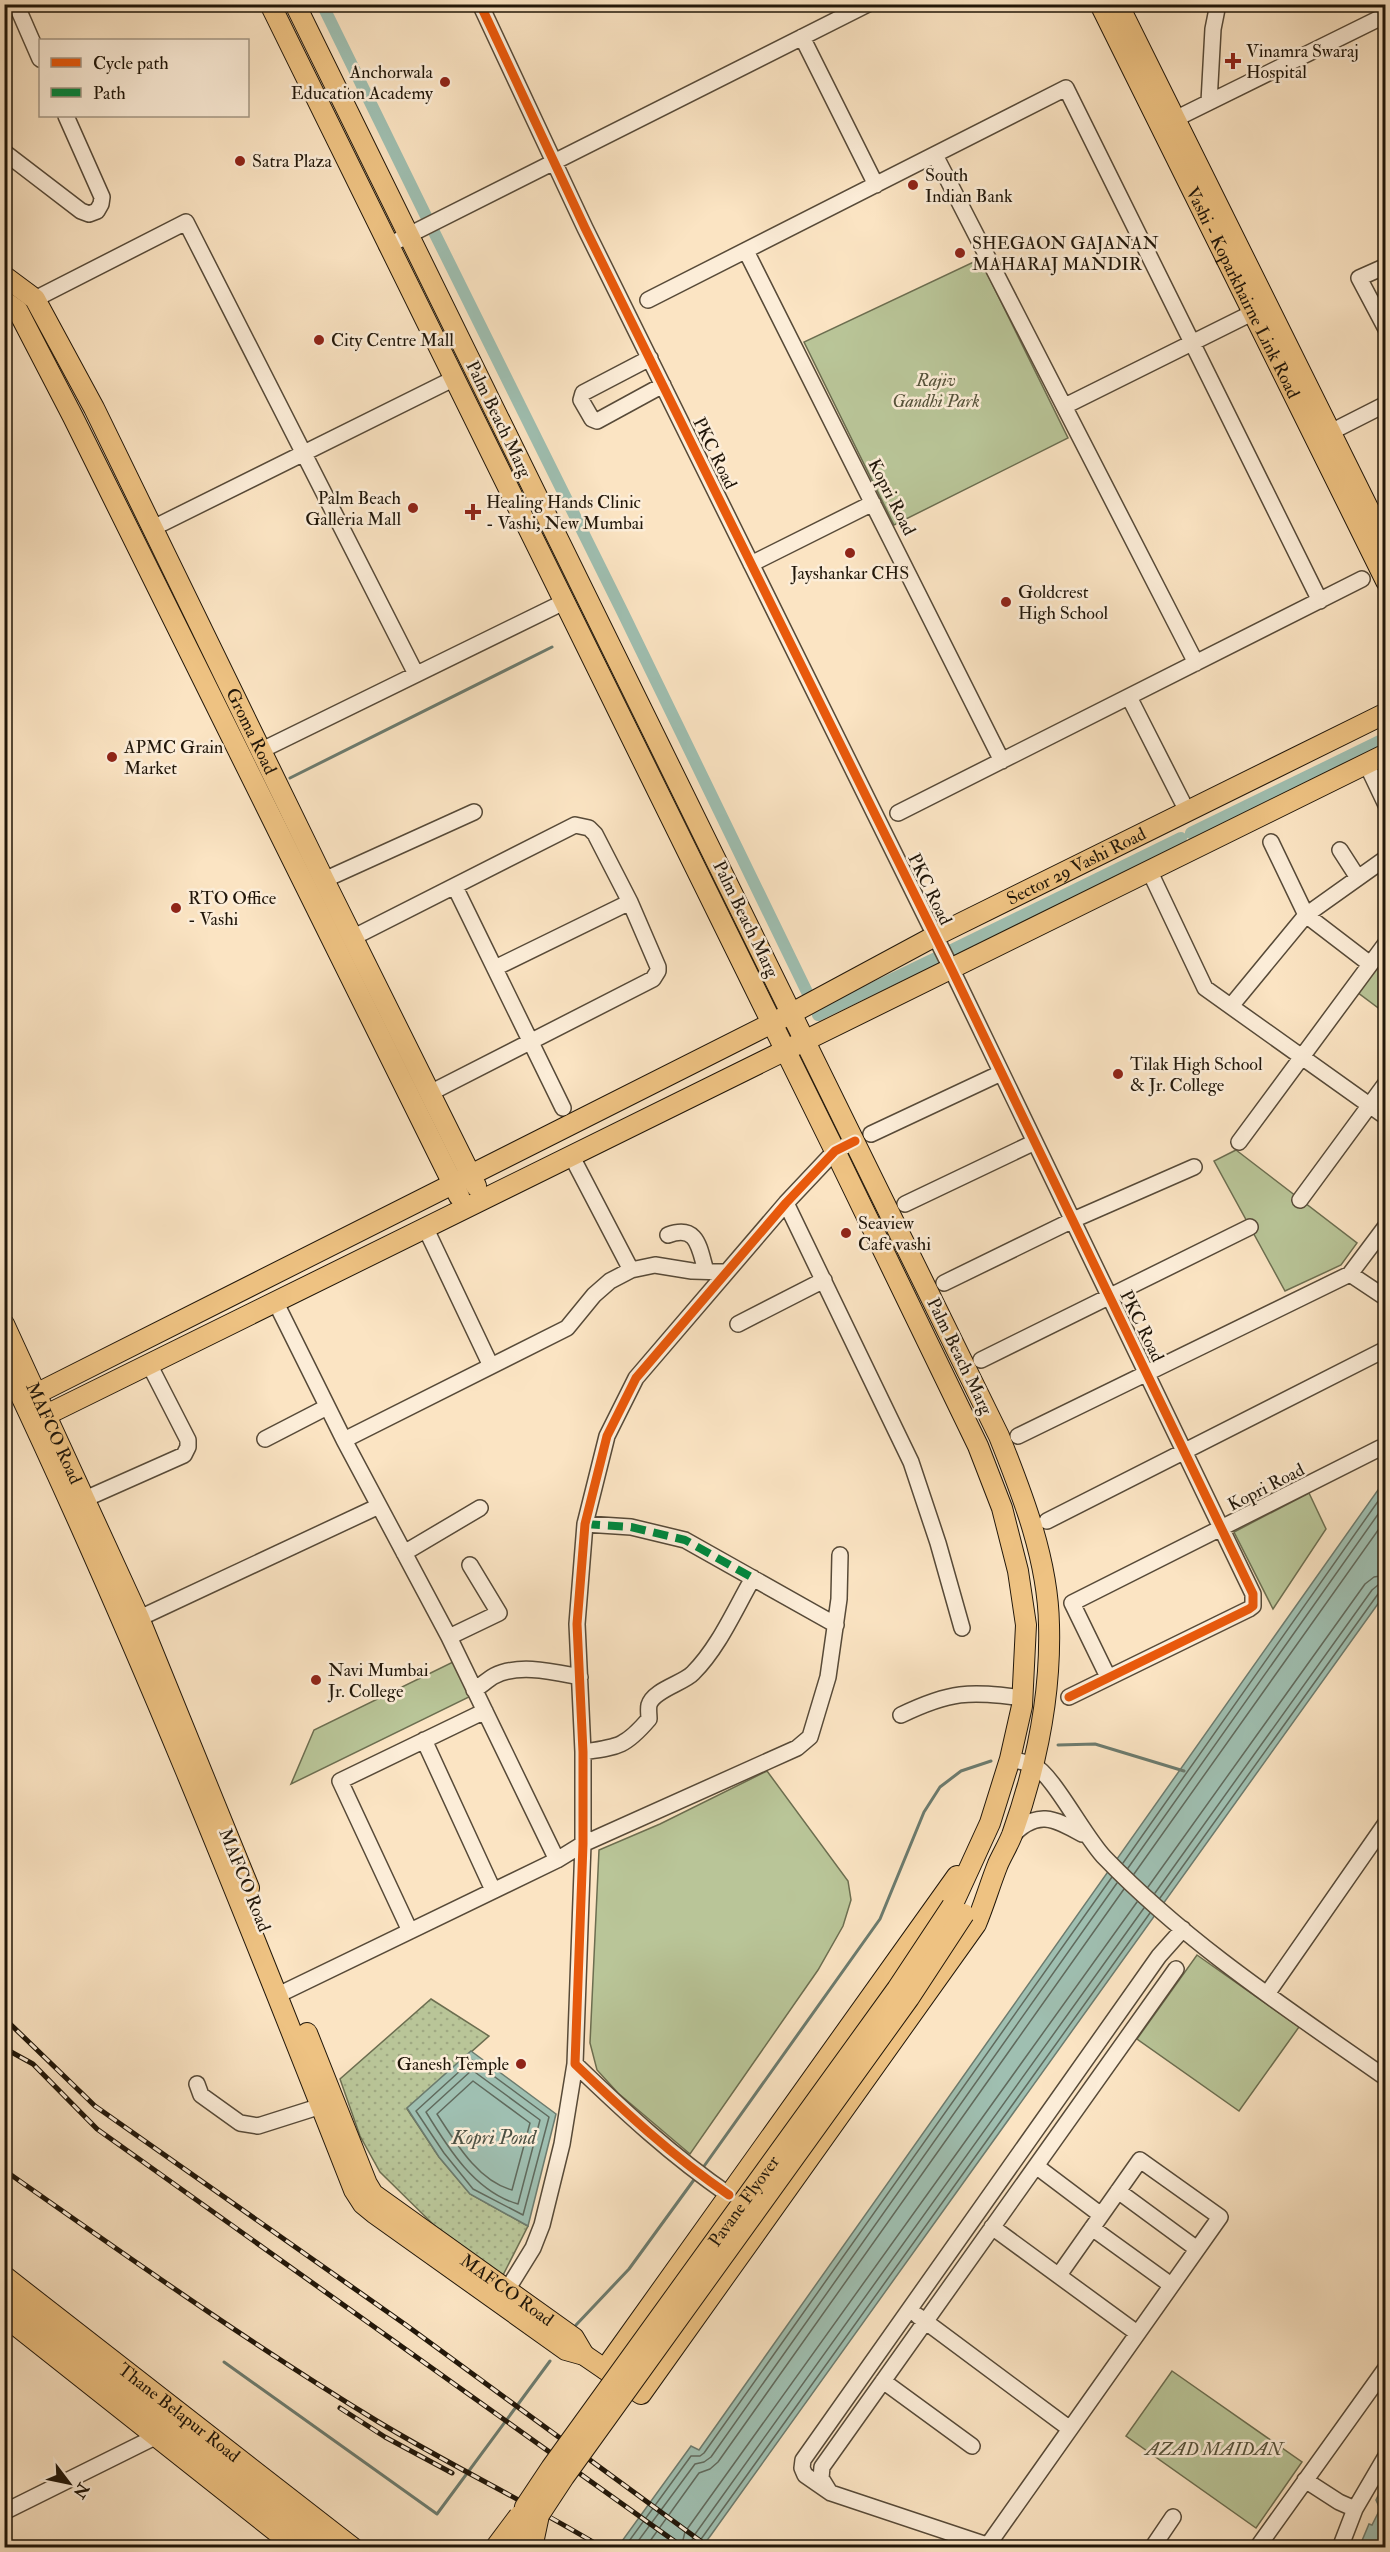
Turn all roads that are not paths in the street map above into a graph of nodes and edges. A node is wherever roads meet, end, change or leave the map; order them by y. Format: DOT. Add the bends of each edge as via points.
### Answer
graph roads {
  1 [pos="16,4"];
  2 [pos="270,4"];
  3 [pos="295,4"];
  4 [pos="480,4"];
  5 [pos="868,4"];
  6 [pos="1100,4"];
  7 [pos="1118,4"];
  8 [pos="1218,4"];
  9 [pos="1386,15"];
  10 [pos="802,37"];
  11 [pos="39,57"];
  12 [pos="1209,102"];
  13 [pos="66,117"];
  14 [pos="1168,122"];
  15 [pos="4,152"];
  16 [pos="935,155"];
  17 [pos="554,162"];
  18 [pos="876,185"];
  19 [pos="408,235"];
  20 [pos="387,246"];
  21 [pos="746,251"];
  22 [pos="1386,266"];
  23 [pos="4,276"];
  24 [pos="35,299"];
  25 [pos="648,300"];
  26 [pos="4,301"];
  27 [pos="1260,309"];
  28 [pos="1386,329"];
  29 [pos="1192,342"];
  30 [pos="650,358"];
  31 [pos="453,379"];
  32 [pos="663,385"];
  33 [pos="1386,404"];
  34 [pos="1065,406"];
  35 [pos="94,408"];
  36 [pos="73,417"];
  37 [pos="1323,436"];
  38 [pos="304,453"];
  39 [pos="873,503"];
  40 [pos="153,528"];
  41 [pos="1386,544"];
  42 [pos="751,564"];
  43 [pos="1362,579"];
  44 [pos="1386,582"];
  45 [pos="1320,601"];
  46 [pos="564,602"];
  47 [pos="1196,663"];
  48 [pos="416,674"];
  49 [pos="1129,697"];
  50 [pos="1386,713"];
  51 [pos="262,750"];
  52 [pos="1386,754"];
  53 [pos="1002,761"];
  54 [pos="1366,764"];
  55 [pos="1386,805"];
  56 [pos="1187,811"];
  57 [pos="474,812"];
  58 [pos="898,813"];
  59 [pos="1270,842"];
  60 [pos="1340,850"];
  61 [pos="1386,858"];
  62 [pos="1149,870"];
  63 [pos="1358,878"];
  64 [pos="324,880"];
  65 [pos="455,887"];
  66 [pos="630,902"];
  67 [pos="1306,915"];
  68 [pos="935,936"];
  69 [pos="354,937"];
  70 [pos="1386,943"];
  71 [pos="1370,964"];
  72 [pos="495,968"];
  73 [pos="951,968"];
  74 [pos="1231,1006"];
  75 [pos="792,1013"];
  76 [pos="770,1024"];
  77 [pos="806,1039"];
  78 [pos="532,1042"];
  79 [pos="783,1050"];
  80 [pos="1301,1056"];
  81 [pos="1001,1072"];
  82 [pos="1386,1083"];
  83 [pos="430,1093"];
  84 [pos="1369,1105"];
  85 [pos="563,1108"];
  86 [pos="1386,1117"];
  87 [pos="863,1137"];
  88 [pos="1035,1142"];
  89 [pos="1239,1142"];
  90 [pos="835,1151"];
  91 [pos="571,1155"];
  92 [pos="1194,1167"];
  93 [pos="462,1180"];
  94 [pos="1300,1200"];
  95 [pos="473,1203"];
  96 [pos="786,1203"];
  97 [pos="905,1204"];
  98 [pos="1073,1220"];
  99 [pos="1386,1226"];
  100 [pos="425,1227"];
  101 [pos="1250,1227"];
  102 [pos="668,1235"];
  103 [pos="631,1270"];
  104 [pos="706,1271"];
  105 [pos="726,1272"];
  106 [pos="1350,1274"];
  107 [pos="824,1280"];
  108 [pos="944,1283"];
  109 [pos="1110,1297"];
  110 [pos="1386,1298"];
  111 [pos="275,1301"];
  112 [pos="4,1324"];
  113 [pos="738,1324"];
  114 [pos="1386,1349"];
  115 [pos="4,1360"];
  116 [pos="981,1360"];
  117 [pos="149,1364"];
  118 [pos="492,1366"];
  119 [pos="1146,1373"];
  120 [pos="31,1397"];
  121 [pos="327,1407"];
  122 [pos="41,1418"];
  123 [pos="1018,1436"];
  124 [pos="265,1439"];
  125 [pos="344,1440"];
  126 [pos="1380,1448"];
  127 [pos="1184,1451"];
  128 [pos="86,1499"];
  129 [pos="379,1506"];
  130 [pos="480,1508"];
  131 [pos="1047,1521"];
  132 [pos="585,1524"];
  133 [pos="1221,1528"];
  134 [pos="404,1553"];
  135 [pos="840,1555"];
  136 [pos="470,1565"];
  137 [pos="753,1578"];
  138 [pos="132,1622"];
  139 [pos="836,1625"];
  140 [pos="962,1628"];
  141 [pos="449,1637"];
  142 [pos="580,1677"];
  143 [pos="1108,1677"];
  144 [pos="474,1690"];
  145 [pos="1069,1697"];
  146 [pos="1023,1698"];
  147 [pos="485,1711"];
  148 [pos="901,1715"];
  149 [pos="424,1740"];
  150 [pos="583,1752"];
  151 [pos="1010,1759"];
  152 [pos="1033,1765"];
  153 [pos="1386,1823"];
  154 [pos="1088,1837"];
  155 [pos="1011,1838"];
  156 [pos="583,1844"];
  157 [pos="976,1852"];
  158 [pos="557,1860"];
  159 [pos="998,1866"];
  160 [pos="493,1890"];
  161 [pos="958,1910"];
  162 [pos="1180,1927"];
  163 [pos="410,1931"];
  164 [pos="1176,1969"];
  165 [pos="284,1992"];
  166 [pos="1267,1994"];
  167 [pos="575,2064"];
  168 [pos="1386,2078"];
  169 [pos="197,2084"];
  170 [pos="321,2106"];
  171 [pos="1036,2166"];
  172 [pos="1118,2192"];
  173 [pos="729,2195"];
  174 [pos="1101,2215"];
  175 [pos="992,2227"];
  176 [pos="1092,2228"];
  177 [pos="1197,2249"];
  178 [pos="1059,2275"];
  179 [pos="4,2276"];
  180 [pos="1171,2285"];
  181 [pos="507,2290"];
  182 [pos="4,2292"];
  183 [pos="909,2309"];
  184 [pos="9,2314"];
  185 [pos="925,2321"];
  186 [pos="1137,2333"];
  187 [pos="584,2355"];
  188 [pos="1386,2368"];
  189 [pos="604,2369"];
  190 [pos="883,2381"];
  191 [pos="1070,2429"];
  192 [pos="157,2436"];
  193 [pos="972,2446"];
  194 [pos="1386,2456"];
  195 [pos="1305,2480"];
  196 [pos="831,2493"];
  197 [pos="525,2507"];
  198 [pos="1355,2509"];
  199 [pos="4,2512"];
  200 [pos="1173,2517"];
  201 [pos="992,2546"];
  202 [pos="297,2547"];
  203 [pos="324,2547"];
  204 [pos="353,2547"];
  205 [pos="495,2547"];
  206 [pos="517,2547"];
  207 [pos="532,2547"];
  208 [pos="1152,2547"];
  209 [pos="1257,2547"];
  210 [pos="1340,2547"];
  1 -- 11 [label="street"];
  2 -- 20 [label="main road, Palm Beach Marg"];
  3 -- 19 [label="main road, Palm Beach Marg"];
  4 -- 17 [label="street, PKC Road"];
  5 -- 10 [label="street"];
  6 -- 14 [label="main road, Vashi - Koparkhairne Link Road"];
  7 -- 14 [label="main road, Vashi - Koparkhairne Link Road"];
  8 -- 12 [label="street"];
  9 -- 12 [label="street"];
  10 -- 17 [label="street"];
  10 -- 18 [label="street"];
  12 -- 14 [label="street"];
  13 -- 15 [label="street" via="102,197 97,211 81,211"];
  14 -- 27 [label="main road, Vashi - Koparkhairne Link Road"];
  16 -- 18 [label="street"];
  16 -- 29 [label="street" via="1066,88"];
  16 -- 34 [label="street"];
  17 -- 19 [label="street"];
  17 -- 30 [label="street, PKC Road"];
  18 -- 21 [label="street"];
  19 -- 20 [label="street"];
  19 -- 75 [label="main road, Palm Beach Marg"];
  20 -- 31 [label="main road, Palm Beach Marg"];
  21 -- 25 [label="street"];
  21 -- 39 [label="street, Kopri Road"];
  22 -- 28 [label="street" via="1359,278"];
  23 -- 24 [label="main road, Groma Road"];
  24 -- 35 [label="main road, Groma Road"];
  24 -- 38 [label="street" via="186,222"];
  26 -- 36 [label="main road, Groma Road" via="18,311"];
  27 -- 29 [label="street"];
  27 -- 37 [label="main road, Vashi - Koparkhairne Link Road"];
  29 -- 34 [label="street"];
  29 -- 45 [label="street"];
  30 -- 32 [label="street, PKC Road"];
  30 -- 32 [label="street" via="583,393 581,400 597,421"];
  31 -- 38 [label="street"];
  31 -- 46 [label="main road, Palm Beach Marg"];
  32 -- 42 [label="street, PKC Road"];
  33 -- 37 [label="street"];
  34 -- 47 [label="street"];
  35 -- 36 [label="main road"];
  35 -- 40 [label="main road, Groma Road"];
  36 -- 93 [label="main road, Groma Road"];
  37 -- 41 [label="main road, Vashi - Koparkhairne Link Road"];
  37 -- 44 [label="main road, Vashi - Koparkhairne Link Road"];
  38 -- 40 [label="street"];
  38 -- 48 [label="street"];
  39 -- 42 [label="street"];
  39 -- 53 [label="street, Kopri Road"];
  40 -- 51 [label="main road, Groma Road"];
  42 -- 68 [label="street, PKC Road"];
  43 -- 45 [label="street"];
  45 -- 47 [label="street"];
  46 -- 48 [label="street"];
  46 -- 76 [label="main road, Palm Beach Marg"];
  47 -- 49 [label="street"];
  48 -- 51 [label="street"];
  49 -- 53 [label="street"];
  49 -- 56 [label="street"];
  50 -- 56 [label="main road, Sector 29 Vashi Road"];
  51 -- 64 [label="main road, Groma Road"];
  52 -- 54 [label="main road, Sector 29 Vashi Road"];
  53 -- 58 [label="street"];
  54 -- 55 [label="street"];
  54 -- 62 [label="main road, Sector 29 Vashi Road"];
  56 -- 68 [label="main road, Sector 29 Vashi Road"];
  57 -- 64 [label="street"];
  59 -- 67 [label="street"];
  60 -- 63 [label="street"];
  61 -- 63 [label="street"];
  62 -- 73 [label="main road, Sector 29 Vashi Road"];
  62 -- 74 [label="street" via="1205,988"];
  63 -- 67 [label="street"];
  64 -- 69 [label="main road, Groma Road"];
  65 -- 66 [label="street" via="581,825 595,834"];
  65 -- 69 [label="street"];
  65 -- 72 [label="street"];
  66 -- 72 [label="street"];
  66 -- 78 [label="street" via="658,967 656,975"];
  67 -- 71 [label="street"];
  67 -- 74 [label="street"];
  68 -- 73 [label="street, PKC Road"];
  68 -- 75 [label="main road, Sector 29 Vashi Road"];
  69 -- 83 [label="main road, Groma Road"];
  70 -- 71 [label="street"];
  71 -- 80 [label="street"];
  72 -- 78 [label="street"];
  73 -- 77 [label="main road, Sector 29 Vashi Road"];
  73 -- 81 [label="street, PKC Road"];
  74 -- 80 [label="street"];
  75 -- 76 [label="main road, Sector 29 Vashi Road"];
  75 -- 77 [label="main road, Palm Beach Marg"];
  76 -- 79 [label="main road, Palm Beach Marg"];
  76 -- 93 [label="main road, Sector 29 Vashi Road"];
  77 -- 79 [label="main road, Sector 29 Vashi Road"];
  77 -- 87 [label="main road, Palm Beach Marg"];
  78 -- 83 [label="street"];
  78 -- 85 [label="street"];
  79 -- 90 [label="main road, Palm Beach Marg"];
  79 -- 91 [label="main road, Sector 29 Vashi Road"];
  80 -- 84 [label="street"];
  80 -- 89 [label="street"];
  81 -- 87 [label="street"];
  81 -- 88 [label="street, PKC Road"];
  82 -- 84 [label="street"];
  83 -- 93 [label="main road, Groma Road"];
  84 -- 86 [label="street"];
  84 -- 94 [label="street"];
  87 -- 90 [label="street"];
  87 -- 152 [label="main road, Palm Beach Marg" via="1025,1501 1041,1566 1049,1624 1046,1709"];
  88 -- 97 [label="street"];
  88 -- 98 [label="street, PKC Road"];
  90 -- 96 [label="street"];
  90 -- 146 [label="main road, Palm Beach Marg" via="978,1446 1002,1508 1018,1571 1026,1625"];
  91 -- 95 [label="main road, Sector 29 Vashi Road"];
  91 -- 103 [label="street"];
  92 -- 98 [label="street"];
  93 -- 95 [label="main road, Groma Road"];
  93 -- 120 [label="main road, Sector 29 Vashi Road"];
  95 -- 100 [label="main road, Sector 29 Vashi Road"];
  96 -- 105 [label="street"];
  96 -- 107 [label="street"];
  98 -- 108 [label="street"];
  98 -- 109 [label="street, PKC Road"];
  99 -- 106 [label="street"];
  100 -- 111 [label="main road, Sector 29 Vashi Road"];
  100 -- 118 [label="street"];
  101 -- 109 [label="street"];
  102 -- 104 [label="street" via="689,1232 695,1238"];
  103 -- 104 [label="street" via="655,1266"];
  103 -- 118 [label="street" via="594,1295 567,1328"];
  104 -- 105 [label="street"];
  105 -- 132 [label="street" via="636,1378 607,1436"];
  106 -- 110 [label="street"];
  106 -- 119 [label="street"];
  107 -- 113 [label="street"];
  107 -- 140 [label="street" via="911,1462"];
  109 -- 116 [label="street"];
  109 -- 119 [label="street, PKC Road"];
  111 -- 117 [label="main road, Sector 29 Vashi Road"];
  111 -- 121 [label="street"];
  112 -- 120 [label="main road, MAFCO Road"];
  114 -- 127 [label="street"];
  115 -- 120 [label="main road, MAFCO Road"];
  117 -- 122 [label="main road, Sector 29 Vashi Road"];
  117 -- 128 [label="street" via="188,1447 184,1455"];
  118 -- 125 [label="street"];
  119 -- 123 [label="street"];
  119 -- 127 [label="street, PKC Road"];
  120 -- 122 [label="main road, MAFCO Road"];
  121 -- 124 [label="street"];
  121 -- 125 [label="street"];
  122 -- 128 [label="main road, MAFCO Road"];
  122 -- 138 [label="main road, MAFCO Road"];
  125 -- 129 [label="street"];
  126 -- 133 [label="street, Kopri Road"];
  127 -- 131 [label="street"];
  127 -- 133 [label="street, PKC Road"];
  128 -- 138 [label="main road, MAFCO Road"];
  129 -- 134 [label="street"];
  129 -- 138 [label="street"];
  130 -- 134 [label="street"];
  132 -- 137 [label="street" via="631,1527 685,1540"];
  132 -- 142 [label="street" via="577,1624"];
  133 -- 143 [label="street, PKC Road" via="1253,1594 1253,1606"];
  133 -- 143 [label="street, Kopri Road" via="1072,1603"];
  134 -- 141 [label="street"];
  135 -- 139 [label="street"];
  136 -- 141 [label="street" via="499,1613"];
  137 -- 139 [label="street"];
  137 -- 150 [label="street" via="706,1656 692,1674 652,1700 649,1719 631,1738 619,1747"];
  138 -- 165 [label="main road, MAFCO Road"];
  139 -- 156 [label="street" via="828,1677 810,1737 797,1748"];
  141 -- 144 [label="street"];
  142 -- 144 [label="street" via="513,1670 495,1675"];
  142 -- 150 [label="street"];
  143 -- 145 [label="street, PKC Road"];
  144 -- 147 [label="street"];
  146 -- 148 [label="street" via="978,1692 959,1694"];
  146 -- 151 [label="main road, Palm Beach Marg"];
  147 -- 149 [label="street"];
  147 -- 158 [label="street"];
  149 -- 160 [label="street"];
  149 -- 163 [label="street" via="340,1780"];
  150 -- 156 [label="street"];
  151 -- 152 [label="street"];
  151 -- 157 [label="main road, Palm Beach Marg" via="990,1823"];
  152 -- 154 [label="street" via="1053,1785"];
  152 -- 155 [label="main road, Palm Beach Marg"];
  153 -- 166 [label="street"];
  154 -- 155 [label="street" via="1060,1822 1043,1819 1026,1824"];
  154 -- 162 [label="street" via="1105,1859"];
  155 -- 159 [label="main road, Palm Beach Marg"];
  156 -- 158 [label="street"];
  156 -- 167 [label="street"];
  157 -- 161 [label="main road, Pavane Flyover"];
  157 -- 173 [label="main road"];
  158 -- 160 [label="street"];
  159 -- 161 [label="main road, Pavane Flyover"];
  159 -- 189 [label="main road, MAFCO Road" via="976,1924 641,2394"];
  160 -- 163 [label="street"];
  161 -- 197 [label="main road, Pavane Flyover, bridge"];
  161 -- 207 [label="main road, Pavane Flyover, bridge" via="909,1998 564,2476 539,2515"];
  162 -- 166 [label="street"];
  162 -- 183 [label="street"];
  163 -- 165 [label="street"];
  164 -- 171 [label="street"];
  165 -- 170 [label="main road, MAFCO Road"];
  165 -- 181 [label="main road, MAFCO Road" via="374,2194"];
  166 -- 168 [label="street"];
  167 -- 173 [label="street" via="649,2134"];
  167 -- 181 [label="street" via="562,2144 542,2225"];
  169 -- 170 [label="street" via="201,2095 240,2123 258,2126"];
  170 -- 187 [label="main road, MAFCO Road" via="363,2204 566,2350"];
  171 -- 174 [label="street"];
  171 -- 175 [label="street"];
  172 -- 174 [label="street"];
  172 -- 177 [label="street"];
  172 -- 177 [label="street" via="1140,2160 1220,2217"];
  173 -- 189 [label="main road"];
  174 -- 176 [label="street"];
  175 -- 178 [label="street"];
  175 -- 185 [label="street"];
  176 -- 178 [label="street"];
  176 -- 180 [label="street"];
  177 -- 180 [label="street"];
  178 -- 186 [label="street"];
  179 -- 204 [label="main road, Thane Belapur Road"];
  180 -- 186 [label="street"];
  181 -- 187 [label="main road, MAFCO Road" via="574,2338"];
  182 -- 184 [label="main road"];
  183 -- 185 [label="street"];
  183 -- 196 [label="street" via="803,2460 805,2475"];
  184 -- 192 [label="main road, Thane Belapur Road"];
  184 -- 203 [label="main road"];
  185 -- 190 [label="street"];
  185 -- 191 [label="street"];
  186 -- 191 [label="street"];
  187 -- 189 [label="main road, MAFCO Road"];
  188 -- 195 [label="street"];
  190 -- 193 [label="street"];
  190 -- 196 [label="street" via="822,2467 821,2478"];
  191 -- 201 [label="street"];
  192 -- 199 [label="street"];
  192 -- 202 [label="main road, Thane Belapur Road"];
  194 -- 198 [label="street"];
  195 -- 198 [label="street"];
  195 -- 209 [label="street"];
  196 -- 201 [label="street"];
  197 -- 205 [label="main road, bridge"];
  197 -- 206 [label="main road, Pavane Flyover, bridge"];
  198 -- 210 [label="street"];
  200 -- 208 [label="street"];
}
